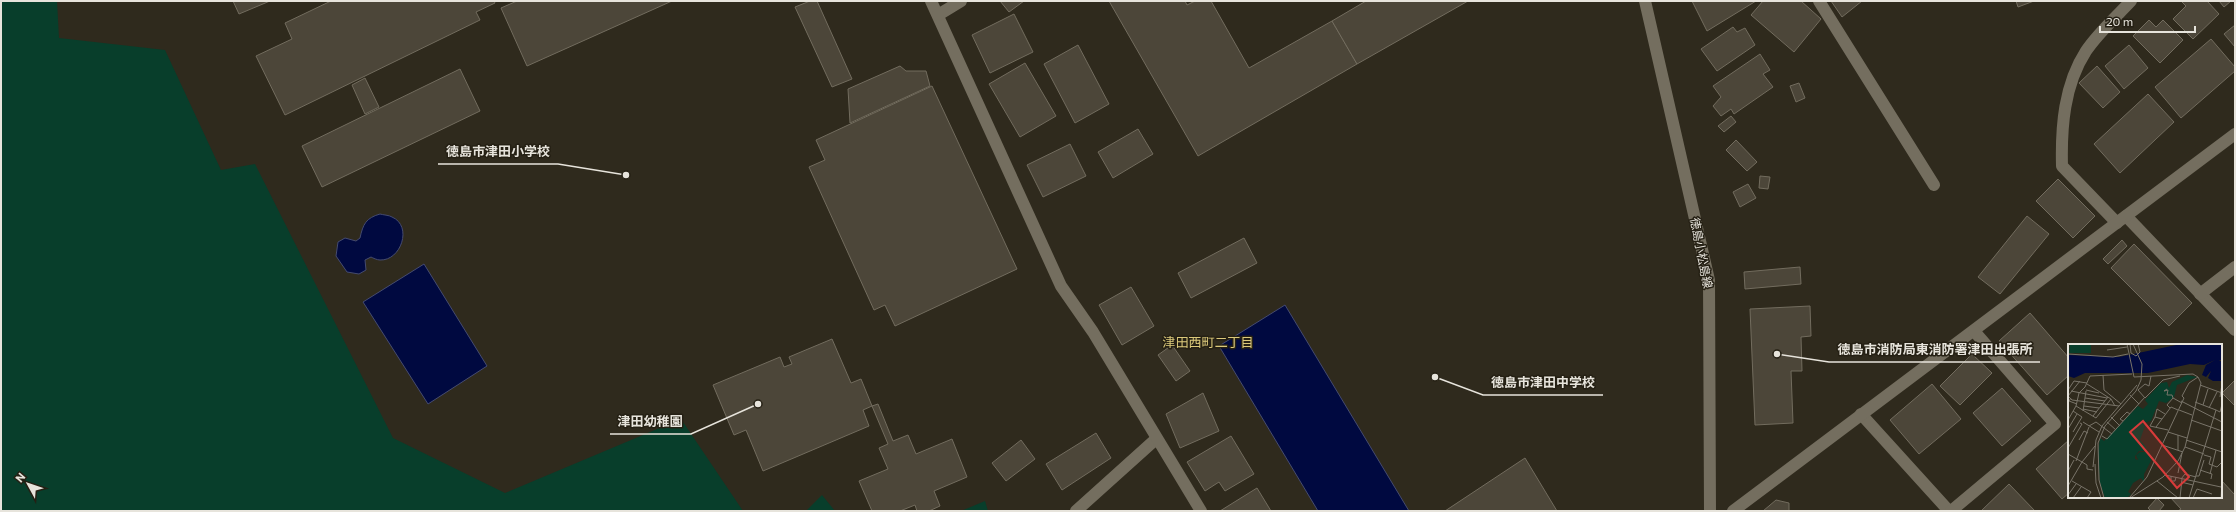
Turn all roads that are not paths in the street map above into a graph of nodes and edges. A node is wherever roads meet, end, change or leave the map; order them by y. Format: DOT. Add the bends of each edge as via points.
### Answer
graph roads {
  1 [pos="931,1"];
  2 [pos="960,1"];
  3 [pos="1645,1"];
  4 [pos="1819,1"];
  5 [pos="2131,1"];
  6 [pos="938,15"];
  7 [pos="2235,134"];
  8 [pos="1934,186"];
  9 [pos="2122,220"];
  10 [pos="2235,267"];
  11 [pos="2200,294"];
  12 [pos="1974,330"];
  13 [pos="2235,330"];
  14 [pos="1861,414"];
  15 [pos="1156,439"];
  16 [pos="1076,511"];
  17 [pos="1201,511"];
  18 [pos="1710,511"];
  19 [pos="1733,511"];
  20 [pos="1950,511"];
  1 -- 6 [label="street"];
  2 -- 6 [label="street"];
  3 -- 18 [label="street, 徳島小松島線" via="1709,280"];
  4 -- 8 [label="street"];
  5 -- 9 [label="street" via="2086,51 2074,76 2064,112 2062,166"];
  6 -- 15 [label="street" via="1061,286 1093,332"];
  7 -- 9 [label="street"];
  9 -- 11 [label="street"];
  9 -- 12 [label="street"];
  10 -- 11 [label="street"];
  11 -- 13 [label="street"];
  12 -- 14 [label="street"];
  12 -- 20 [label="street" via="2055,424"];
  14 -- 19 [label="street"];
  14 -- 20 [label="street"];
  15 -- 16 [label="street"];
  15 -- 17 [label="street"];
}
